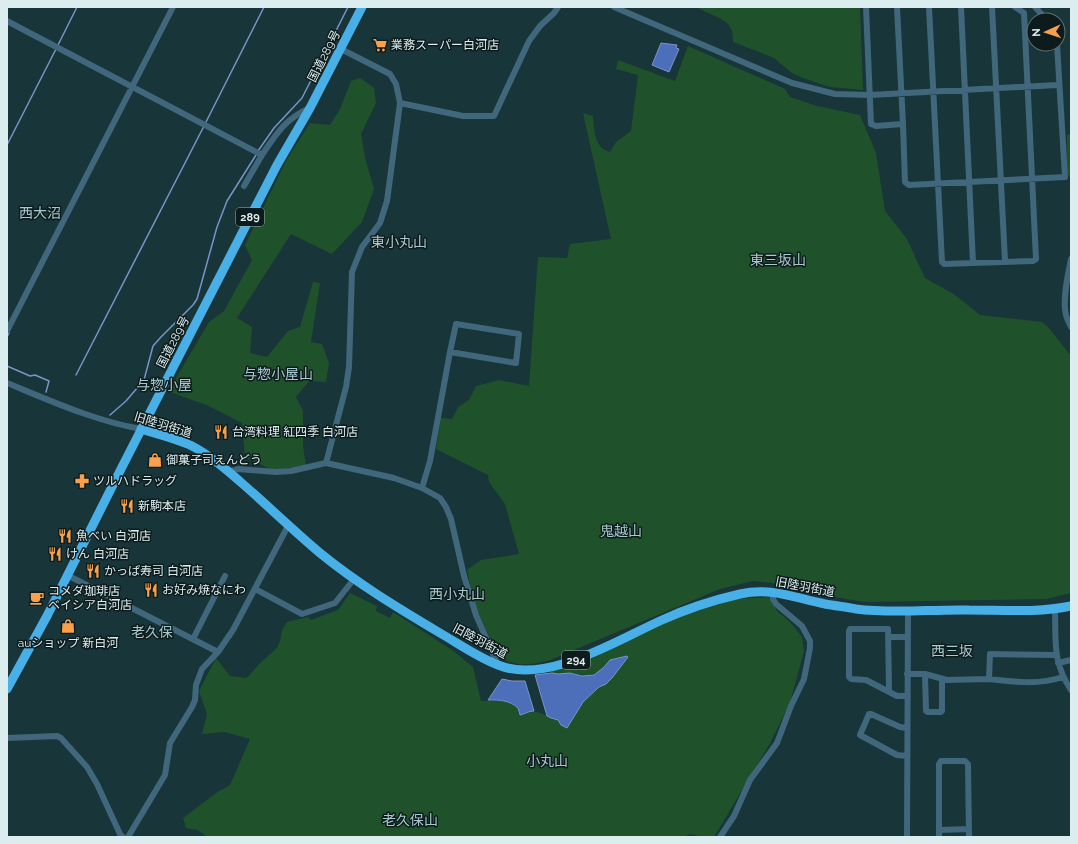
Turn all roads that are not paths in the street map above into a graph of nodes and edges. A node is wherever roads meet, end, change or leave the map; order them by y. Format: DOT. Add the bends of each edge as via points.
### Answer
graph roads {
  1 [pos="173,7"];
  2 [pos="362,7"];
  3 [pos="558,7"];
  4 [pos="614,7"];
  5 [pos="866,7"];
  6 [pos="897,7"];
  7 [pos="929,7"];
  8 [pos="961,7"];
  9 [pos="992,7"];
  10 [pos="1015,7"];
  11 [pos="7,21"];
  12 [pos="341,49"];
  13 [pos="1057,52"];
  14 [pos="1059,83"];
  15 [pos="1028,87"];
  16 [pos="132,88"];
  17 [pos="996,89"];
  18 [pos="965,90"];
  19 [pos="934,92"];
  20 [pos="902,93"];
  21 [pos="870,95"];
  22 [pos="400,103"];
  23 [pos="310,108"];
  24 [pos="903,124"];
  25 [pos="262,155"];
  26 [pos="1033,179"];
  27 [pos="1000,181"];
  28 [pos="969,183"];
  29 [pos="938,184"];
  30 [pos="244,186"];
  31 [pos="1071,259"];
  32 [pos="1005,261"];
  33 [pos="973,263"];
  34 [pos="1071,327"];
  35 [pos="7,330"];
  36 [pos="450,352"];
  37 [pos="7,383"];
  38 [pos="141,429"];
  39 [pos="326,463"];
  40 [pos="228,472"];
  41 [pos="422,488"];
  42 [pos="288,524"];
  43 [pos="67,575"];
  44 [pos="225,576"];
  45 [pos="354,579"];
  46 [pos="255,589"];
  47 [pos="772,592"];
  48 [pos="1071,606"];
  49 [pos="1055,608"];
  50 [pos="908,611"];
  51 [pos="889,637"];
  52 [pos="908,637"];
  53 [pos="193,639"];
  54 [pos="218,652"];
  55 [pos="1056,655"];
  56 [pos="1071,660"];
  57 [pos="1058,663"];
  58 [pos="498,665"];
  59 [pos="908,674"];
  60 [pos="925,674"];
  61 [pos="1063,677"];
  62 [pos="942,679"];
  63 [pos="989,679"];
  64 [pos="7,690"];
  65 [pos="1071,690"];
  66 [pos="888,691"];
  67 [pos="907,696"];
  68 [pos="907,728"];
  69 [pos="7,738"];
  70 [pos="907,756"];
  71 [pos="968,829"];
  72 [pos="939,830"];
  73 [pos="123,837"];
  74 [pos="128,837"];
  75 [pos="720,837"];
  76 [pos="907,837"];
  77 [pos="939,837"];
  78 [pos="969,837"];
  1 -- 16 [label="street"];
  2 -- 12 [label="highway, 国道289号 / 289"];
  3 -- 22 [label="street" via="529,41 494,116 463,116"];
  4 -- 21 [label="street" via="797,85 835,94"];
  5 -- 21 [label="street"];
  6 -- 20 [label="street"];
  7 -- 19 [label="street"];
  8 -- 18 [label="street"];
  9 -- 17 [label="street"];
  10 -- 15 [label="street" via="1024,13"];
  11 -- 16 [label="street"];
  12 -- 22 [label="street" via="390,74 396,84"];
  12 -- 23 [label="highway, 国道289号 / 289"];
  13 -- 14 [label="street"];
  14 -- 15 [label="street"];
  14 -- 26 [label="street" via="1065,178"];
  15 -- 17 [label="street"];
  15 -- 26 [label="street"];
  16 -- 25 [label="street"];
  16 -- 35 [label="street"];
  17 -- 18 [label="street"];
  17 -- 27 [label="street"];
  18 -- 19 [label="street"];
  18 -- 28 [label="street"];
  19 -- 20 [label="street"];
  19 -- 29 [label="street"];
  20 -- 21 [label="street"];
  20 -- 24 [label="street"];
  21 -- 24 [label="street" via="871,124"];
  22 -- 39 [label="street" via="387,201 380,223 362,247 352,272 349,367"];
  23 -- 25 [label="street" via="297,114 287,123"];
  23 -- 38 [label="highway, 国道289号 / 289" via="277,165"];
  24 -- 29 [label="street" via="906,182 909,185"];
  25 -- 30 [label="street"];
  26 -- 27 [label="street"];
  26 -- 32 [label="street" via="1036,259"];
  27 -- 28 [label="street"];
  27 -- 32 [label="street"];
  28 -- 29 [label="street"];
  28 -- 33 [label="street"];
  29 -- 33 [label="street" via="942,262"];
  31 -- 34 [label="street" via="1067,277 1065,315"];
  32 -- 33 [label="street"];
  36 -- 36 [label="street" via="456,324 519,334 516,363"];
  36 -- 41 [label="street" via="430,461"];
  37 -- 38 [label="street, 旧陸羽街道" via="117,425"];
  38 -- 40 [label="highway, 旧陸羽街道 / 294" via="191,446 206,454"];
  38 -- 43 [label="highway, 国道289号 / 289"];
  39 -- 40 [label="street" via="291,471"];
  39 -- 41 [label="street" via="394,478"];
  40 -- 42 [label="highway, 旧陸羽街道 / 294"];
  41 -- 58 [label="street" via="440,498 446,507 476,615"];
  42 -- 45 [label="highway, 旧陸羽街道 / 294"];
  42 -- 46 [label="street"];
  43 -- 53 [label="street"];
  43 -- 64 [label="highway, 国道289号 / 289"];
  44 -- 53 [label="street"];
  45 -- 46 [label="street" via="335,603 302,614"];
  45 -- 58 [label="highway, 旧陸羽街道 / 294" via="389,603"];
  46 -- 54 [label="street"];
  47 -- 50 [label="highway, 旧陸羽街道 / 294" via="841,607 874,611"];
  47 -- 58 [label="highway, 旧陸羽街道 / 294" via="738,594 682,611 596,652 557,665 528,670 515,670"];
  47 -- 75 [label="street" via="776,604 802,626 807,634 810,648 806,671 802,686 776,744 750,780 734,816"];
  48 -- 49 [label="highway, 旧陸羽街道 / 294"];
  49 -- 50 [label="highway, 旧陸羽街道 / 294" via="1012,611"];
  49 -- 55 [label="street"];
  50 -- 52 [label="street"];
  51 -- 52 [label="street"];
  51 -- 66 [label="street"];
  51 -- 66 [label="street" via="888,629 849,631 849,677 866,680"];
  52 -- 59 [label="street"];
  53 -- 54 [label="street"];
  54 -- 74 [label="street" via="202,669 192,707 170,743 165,775"];
  55 -- 57 [label="street"];
  55 -- 63 [label="street" via="990,654"];
  56 -- 57 [label="street"];
  57 -- 61 [label="street"];
  59 -- 60 [label="street"];
  59 -- 67 [label="street"];
  60 -- 62 [label="street"];
  60 -- 62 [label="street" via="928,712 942,711"];
  61 -- 63 [label="street" via="1023,683"];
  61 -- 65 [label="street"];
  62 -- 63 [label="street"];
  66 -- 67 [label="street" via="897,696"];
  67 -- 68 [label="street"];
  68 -- 70 [label="street"];
  68 -- 70 [label="street" via="869,714 860,735 897,755"];
  69 -- 73 [label="street" via="61,738 87,767"];
  70 -- 76 [label="street"];
  71 -- 72 [label="street"];
  71 -- 72 [label="street" via="968,764 965,761 941,761"];
  71 -- 78 [label="street"];
  72 -- 77 [label="street"];
}
